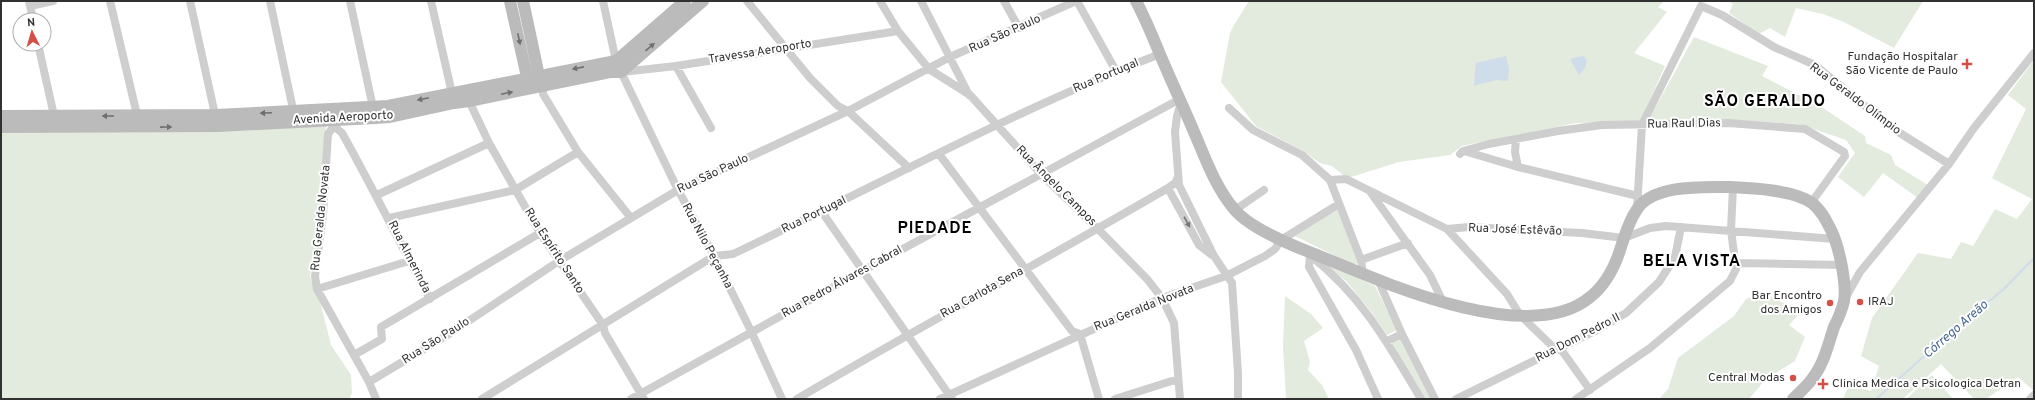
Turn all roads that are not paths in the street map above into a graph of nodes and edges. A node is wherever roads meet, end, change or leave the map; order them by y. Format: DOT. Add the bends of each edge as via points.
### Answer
graph roads {
  1 [pos="53,1"];
  2 [pos="110,1"];
  3 [pos="190,1"];
  4 [pos="270,1"];
  5 [pos="350,1"];
  6 [pos="431,1"];
  7 [pos="510,1"];
  8 [pos="522,1"];
  9 [pos="603,1"];
  10 [pos="685,1"];
  11 [pos="703,1"];
  12 [pos="747,1"];
  13 [pos="880,1"];
  14 [pos="921,1"];
  15 [pos="1004,1"];
  16 [pos="1076,1"];
  17 [pos="1136,1"];
  18 [pos="29,3"];
  19 [pos="690,13"];
  20 [pos="1019,28"];
  21 [pos="898,31"];
  22 [pos="784,48"];
  23 [pos="40,52"];
  24 [pos="2034,52"];
  25 [pos="1160,54"];
  26 [pos="950,57"];
  27 [pos="616,61"];
  28 [pos="676,66"];
  29 [pos="929,69"];
  30 [pos="1116,71"];
  31 [pos="621,72"];
  32 [pos="536,85"];
  33 [pos="970,96"];
  34 [pos="453,98"];
  35 [pos="469,101"];
  36 [pos="1181,101"];
  37 [pos="1229,108"];
  38 [pos="848,111"];
  39 [pos="374,113"];
  40 [pos="1,116"];
  41 [pos="295,116"];
  42 [pos="216,120"];
  43 [pos="55,122"];
  44 [pos="138,122"];
  45 [pos="334,123"];
  46 [pos="996,124"];
  47 [pos="1642,125"];
  48 [pos="1,127"];
  49 [pos="711,128"];
  50 [pos="1516,139"];
  51 [pos="489,143"];
  52 [pos="1489,144"];
  53 [pos="578,152"];
  54 [pos="939,154"];
  55 [pos="1488,158"];
  56 [pos="1949,164"];
  57 [pos="1518,167"];
  58 [pos="909,168"];
  59 [pos="1042,175"];
  60 [pos="1330,180"];
  61 [pos="1179,181"];
  62 [pos="1733,187"];
  63 [pos="1168,188"];
  64 [pos="515,190"];
  65 [pos="678,190"];
  66 [pos="1264,190"];
  67 [pos="1370,192"];
  68 [pos="377,196"];
  69 [pos="1637,202"];
  70 [pos="1811,203"];
  71 [pos="1339,204"];
  72 [pos="980,207"];
  73 [pos="1235,210"];
  74 [pos="822,212"];
  75 [pos="389,218"];
  76 [pos="631,218"];
  77 [pos="1681,227"];
  78 [pos="1098,229"];
  79 [pos="1447,229"];
  80 [pos="1730,230"];
  81 [pos="540,233"];
  82 [pos="1624,238"];
  83 [pos="1835,239"];
  84 [pos="1281,240"];
  85 [pos="1408,243"];
  86 [pos="1307,252"];
  87 [pos="714,256"];
  88 [pos="1214,256"];
  89 [pos="1361,260"];
  90 [pos="409,261"];
  91 [pos="559,261"];
  92 [pos="1735,263"];
  93 [pos="1841,265"];
  94 [pos="1025,269"];
  95 [pos="862,271"];
  96 [pos="1363,274"];
  97 [pos="1226,276"];
  98 [pos="1379,282"];
  99 [pos="317,290"];
  100 [pos="1162,298"];
  101 [pos="430,299"];
  102 [pos="1844,299"];
  103 [pos="1443,302"];
  104 [pos="1520,315"];
  105 [pos="603,325"];
  106 [pos="751,331"];
  107 [pos="1080,334"];
  108 [pos="1402,334"];
  109 [pos="906,335"];
  110 [pos="1387,341"];
  111 [pos="1560,348"];
  112 [pos="354,355"];
  113 [pos="1178,379"];
  114 [pos="369,382"];
  115 [pos="1590,390"];
  116 [pos="2034,395"];
  117 [pos="642,396"];
  118 [pos="950,397"];
  119 [pos="376,399"];
  120 [pos="482,399"];
  121 [pos="631,399"];
  122 [pos="782,399"];
  123 [pos="797,399"];
  124 [pos="940,399"];
  125 [pos="1099,399"];
  126 [pos="1115,399"];
  127 [pos="1180,399"];
  128 [pos="1238,399"];
  129 [pos="1378,399"];
  130 [pos="1421,399"];
  131 [pos="1435,399"];
  132 [pos="1456,399"];
  133 [pos="1576,399"];
  134 [pos="1793,399"];
  135 [pos="2030,399"];
  1 -- 18 [label="street"];
  2 -- 44 [label="street"];
  3 -- 42 [label="street"];
  4 -- 41 [label="street"];
  5 -- 39 [label="street"];
  6 -- 34 [label="street"];
  7 -- 32 [label="street, one-way"];
  8 -- 32 [label="street"];
  9 -- 27 [label="street, Rua Nilo Peçanha"];
  10 -- 19 [label="street"];
  10 -- 27 [label="street, Avenida Aeroporto"];
  11 -- 19 [label="street"];
  12 -- 22 [label="street"];
  13 -- 21 [label="street, Rua Ângelo Campos"];
  14 -- 26 [label="street"];
  15 -- 20 [label="street"];
  16 -- 20 [label="street, Rua São Paulo"];
  16 -- 30 [label="street"];
  17 -- 25 [label="street"];
  31 -- 19 [label="street, one-way"];
  20 -- 26 [label="street, Rua São Paulo"];
  21 -- 22 [label="street, Travessa Aeroporto"];
  21 -- 29 [label="street, Rua Ângelo Campos"];
  22 -- 28 [label="street, Travessa Aeroporto"];
  22 -- 38 [label="street" via="838,106"];
  23 -- 43 [label="street"];
  24 -- 56 [label="street"];
  25 -- 30 [label="street, Rua Portugal"];
  25 -- 36 [label="street"];
  26 -- 29 [label="street, Rua São Paulo"];
  26 -- 33 [label="street"];
  27 -- 31 [label="street, Rua Nilo Peçanha"];
  27 -- 32 [label="street, Avenida Aeroporto, one-way"];
  28 -- 31 [label="street, Travessa Aeroporto"];
  28 -- 49 [label="street"];
  29 -- 33 [label="street, Rua Ângelo Campos"];
  29 -- 38 [label="street, Rua São Paulo"];
  30 -- 46 [label="street, Rua Portugal"];
  31 -- 32 [label="street, Avenida Aeroporto"];
  31 -- 65 [label="street, Rua Nilo Peçanha"];
  32 -- 34 [label="street, Avenida Aeroporto"];
  35 -- 32 [label="street, Avenida Aeroporto, one-way"];
  32 -- 53 [label="street"];
  33 -- 46 [label="street, Rua Ângelo Campos"];
  34 -- 35 [label="street, Avenida Aeroporto"];
  34 -- 39 [label="street, Avenida Aeroporto" via="390,117"];
  35 -- 51 [label="street, Rua Espírito Santo"];
  36 -- 59 [label="street, Rua Pedro Álvares Cabral"];
  36 -- 61 [label="street" via="1175,132"];
  36 -- 73 [label="street" via="1213,175"];
  37 -- 60 [label="street" via="1253,130 1302,155"];
  38 -- 58 [label="street"];
  38 -- 65 [label="street, Rua São Paulo"];
  39 -- 41 [label="street, Avenida Aeroporto"];
  39 -- 45 [label="street, Avenida Aeroporto"];
  40 -- 43 [label="street, Avenida Aeroporto"];
  41 -- 42 [label="street, Avenida Aeroporto"];
  41 -- 45 [label="street, Avenida Aeroporto"];
  42 -- 44 [label="street, Avenida Aeroporto"];
  43 -- 44 [label="street, Avenida Aeroporto"];
  43 -- 48 [label="street, Avenida Aeroporto"];
  45 -- 68 [label="street, Rua Almerinda"];
  45 -- 99 [label="street, Rua Geralda Novata" via="328,134 323,214 315,276"];
  46 -- 54 [label="street, Rua Portugal"];
  46 -- 59 [label="street, Rua Ângelo Campos"];
  47 -- 50 [label="street, Rua Raul Dias" via="1602,125"];
  47 -- 56 [label="street, Rua Geraldo Olímpio" via="1700,6 1722,15 1774,46 1815,65 1892,128"];
  47 -- 69 [label="street"];
  47 -- 70 [label="street, Rua Raul Dias" via="1729,123 1805,129 1844,152 1845,156"];
  50 -- 52 [label="street, Rua Raul Dias"];
  50 -- 57 [label="street" via="1514,152"];
  51 -- 64 [label="street, Rua Espírito Santo"];
  51 -- 68 [label="street"];
  52 -- 55 [label="street" via="1486,150"];
  52 -- 55 [label="street, Rua Raul Dias" via="1462,152"];
  53 -- 64 [label="street"];
  53 -- 76 [label="street"];
  54 -- 58 [label="street, Rua Portugal"];
  54 -- 72 [label="street"];
  55 -- 57 [label="street"];
  56 -- 102 [label="street" via="1860,272"];
  57 -- 69 [label="street"];
  58 -- 74 [label="street, Rua Portugal"];
  59 -- 72 [label="street, Rua Pedro Álvares Cabral"];
  59 -- 78 [label="street, Rua Ângelo Campos"];
  60 -- 67 [label="street" via="1346,179"];
  60 -- 71 [label="street"];
  61 -- 63 [label="street, Rua Carlota Sena"];
  61 -- 88 [label="street"];
  62 -- 69 [label="street" via="1686,188"];
  62 -- 70 [label="street" via="1791,194"];
  62 -- 80 [label="street"];
  63 -- 78 [label="street, Rua Carlota Sena"];
  63 -- 88 [label="street, one-way" via="1199,245"];
  64 -- 75 [label="street"];
  64 -- 81 [label="street, Rua Espírito Santo"];
  65 -- 76 [label="street, Rua São Paulo"];
  65 -- 87 [label="street, Rua Nilo Peçanha"];
  66 -- 73 [label="street"];
  67 -- 79 [label="street"];
  67 -- 85 [label="street"];
  68 -- 75 [label="street, Rua Almerinda"];
  69 -- 82 [label="street"];
  70 -- 83 [label="street" via="1822,213"];
  71 -- 84 [label="street, Rua Geralda Novata"];
  71 -- 89 [label="street"];
  72 -- 94 [label="street"];
  72 -- 95 [label="street, Rua Pedro Álvares Cabral"];
  73 -- 84 [label="street"];
  74 -- 87 [label="street, Rua Portugal" via="732,254"];
  74 -- 95 [label="street"];
  75 -- 90 [label="street, Rua Almerinda"];
  76 -- 91 [label="street, Rua São Paulo"];
  77 -- 80 [label="street, Rua José Estêvão"];
  77 -- 82 [label="street, Rua José Estêvão" via="1650,228"];
  77 -- 111 [label="street, Rua Dom Pedro II" via="1675,258 1659,282 1626,313"];
  78 -- 94 [label="street, Rua Carlota Sena"];
  78 -- 100 [label="street, Rua Ângelo Campos"];
  79 -- 82 [label="street, Rua José Estêvão" via="1469,227"];
  79 -- 104 [label="street" via="1508,294"];
  80 -- 83 [label="street, Rua José Estêvão"];
  80 -- 92 [label="street"];
  81 -- 91 [label="street, Rua Espírito Santo"];
  81 -- 101 [label="street, Rua Almerinda"];
  82 -- 104 [label="street" via="1617,262 1606,281 1590,298 1564,310"];
  83 -- 93 [label="street"];
  84 -- 86 [label="street"];
  84 -- 97 [label="street, Rua Geralda Novata" via="1275,249 1265,256"];
  85 -- 89 [label="street"];
  85 -- 103 [label="street" via="1430,275"];
  86 -- 96 [label="street"];
  86 -- 110 [label="street" via="1331,272 1361,304"];
  86 -- 129 [label="street" via="1309,267 1356,350"];
  87 -- 105 [label="street, Rua Portugal"];
  87 -- 106 [label="street, Rua Nilo Peçanha"];
  88 -- 97 [label="street"];
  89 -- 96 [label="street"];
  90 -- 99 [label="street"];
  90 -- 101 [label="street, Rua Almerinda"];
  91 -- 105 [label="street, Rua Espírito Santo"];
  91 -- 114 [label="street, Rua São Paulo" via="449,334"];
  92 -- 93 [label="street"];
  92 -- 115 [label="street" via="1736,269 1730,282 1650,348"];
  93 -- 102 [label="street"];
  94 -- 107 [label="street" via="1072,331"];
  94 -- 109 [label="street, Rua Carlota Sena"];
  95 -- 106 [label="street, Rua Pedro Álvares Cabral"];
  95 -- 109 [label="street"];
  96 -- 98 [label="street"];
  97 -- 100 [label="street, Rua Geralda Novata"];
  97 -- 128 [label="street" via="1232,283"];
  98 -- 103 [label="street"];
  98 -- 108 [label="street"];
  99 -- 112 [label="street, Rua Geralda Novata"];
  100 -- 107 [label="street, Rua Geralda Novata"];
  100 -- 113 [label="street, Rua Ângelo Campos" via="1174,323"];
  101 -- 112 [label="street" via="381,327 382,339"];
  102 -- 134 [label="street" via="1821,365 1812,380"];
  103 -- 104 [label="street" via="1472,310"];
  104 -- 111 [label="street" via="1551,344"];
  105 -- 117 [label="street, Rua Espírito Santo" via="605,333"];
  105 -- 120 [label="street, Rua Portugal"];
  106 -- 117 [label="street, Rua Pedro Álvares Cabral"];
  106 -- 122 [label="street, Rua Nilo Peçanha"];
  107 -- 118 [label="street, Rua Geralda Novata"];
  107 -- 125 [label="street"];
  108 -- 110 [label="street"];
  108 -- 131 [label="street"];
  109 -- 118 [label="street"];
  109 -- 123 [label="street, Rua Carlota Sena"];
  110 -- 130 [label="street"];
  111 -- 115 [label="street"];
  111 -- 132 [label="street, Rua Dom Pedro II"];
  112 -- 114 [label="street, Rua Geralda Novata"];
  113 -- 126 [label="street"];
  113 -- 127 [label="street, Rua Ângelo Campos"];
  114 -- 119 [label="street, Rua Geralda Novata"];
  115 -- 133 [label="street"];
  116 -- 135 [label="street"];
  117 -- 121 [label="street, Rua Pedro Álvares Cabral"];
  118 -- 124 [label="street, Rua Geralda Novata"];
}
